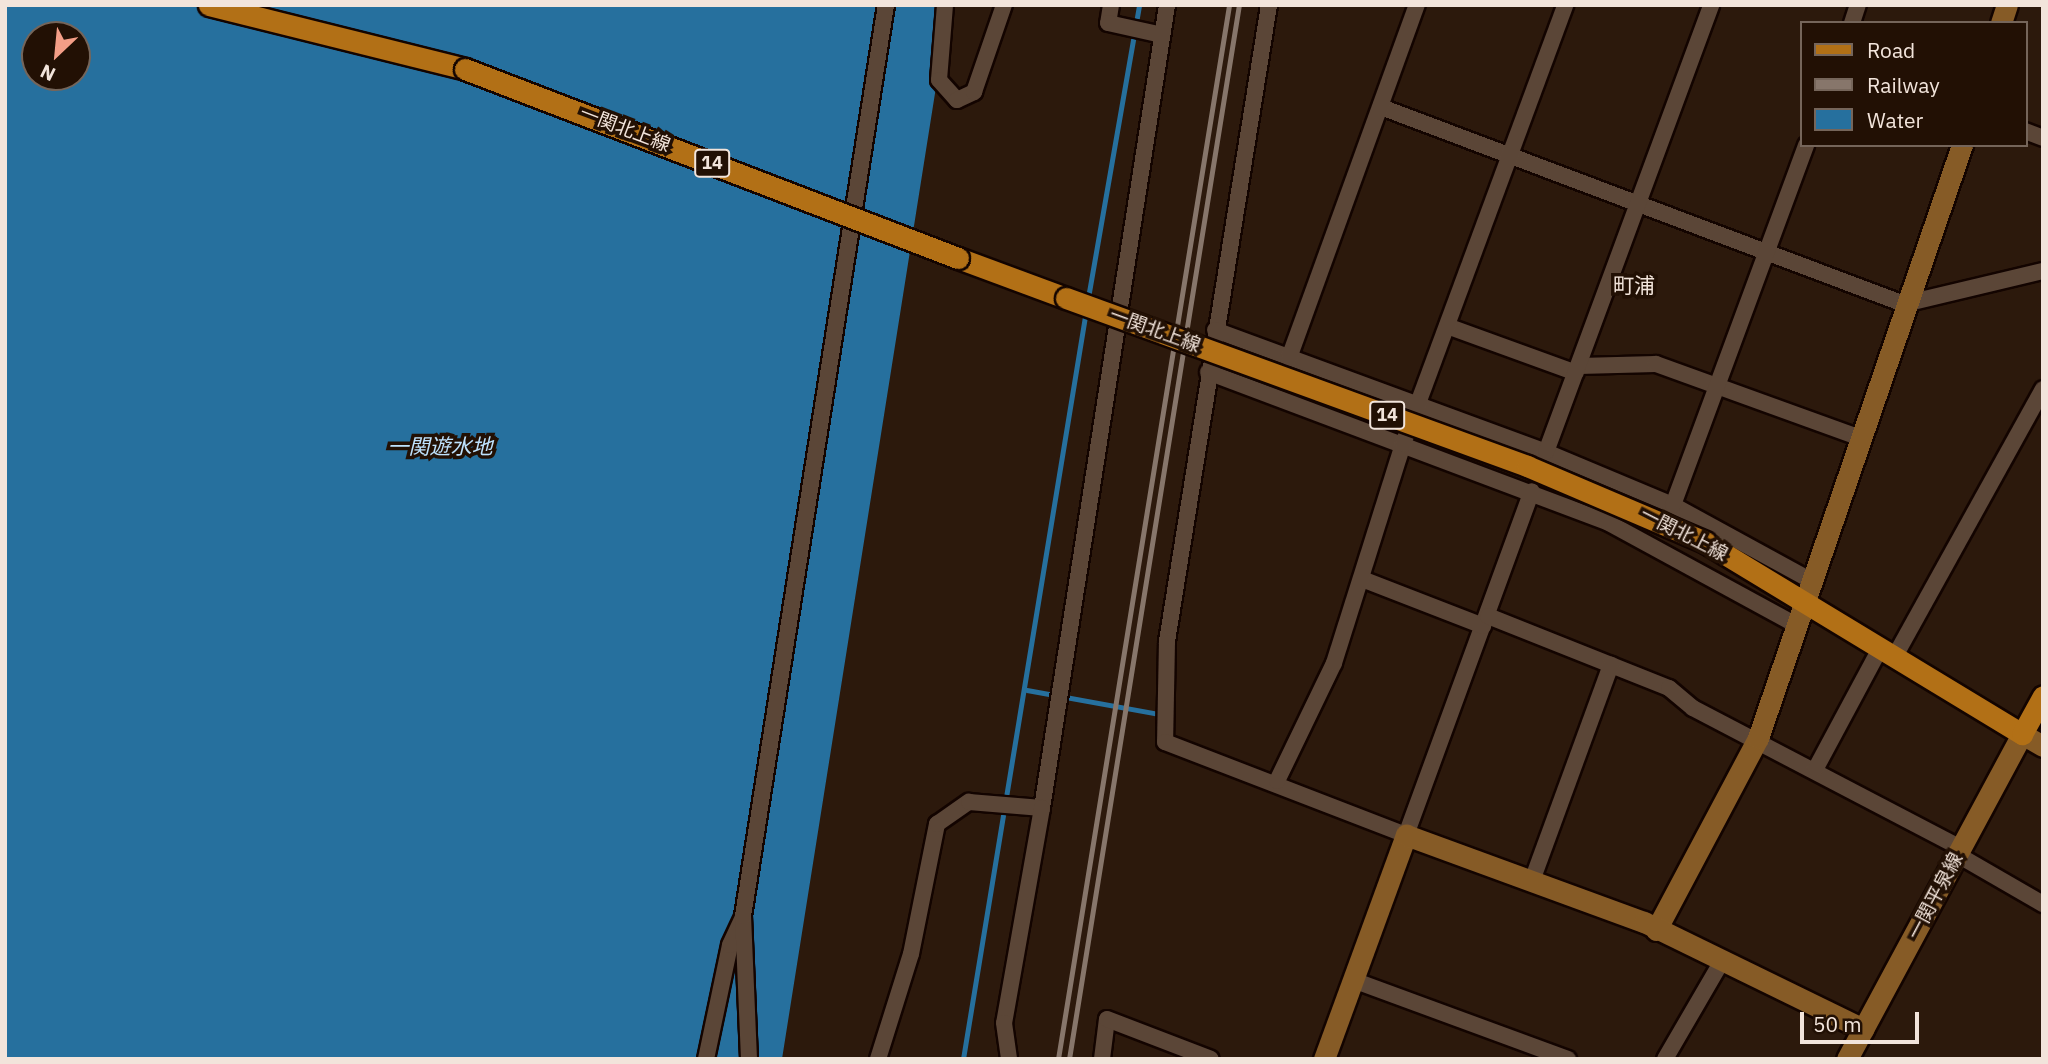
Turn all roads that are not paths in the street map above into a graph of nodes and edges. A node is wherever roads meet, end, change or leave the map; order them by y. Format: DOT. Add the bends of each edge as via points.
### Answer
graph roads {
  1 [pos="209,5"];
  2 [pos="886,5"];
  3 [pos="945,5"];
  4 [pos="1004,5"];
  5 [pos="1111,5"];
  6 [pos="1167,5"];
  7 [pos="1269,5"];
  8 [pos="1398,5"];
  9 [pos="1565,5"];
  10 [pos="1711,5"];
  11 [pos="1416,8"];
  12 [pos="1156,34"];
  13 [pos="1381,107"];
  14 [pos="1805,147"];
  15 [pos="1961,147"];
  16 [pos="1509,157"];
  17 [pos="1638,204"];
  18 [pos="1767,251"];
  19 [pos="2043,271"];
  20 [pos="1904,304"];
  21 [pos="1447,326"];
  22 [pos="1215,331"];
  23 [pos="1289,358"];
  24 [pos="1577,370"];
  25 [pos="1208,372"];
  26 [pos="1718,386"];
  27 [pos="2043,389"];
  28 [pos="1418,405"];
  29 [pos="1860,438"];
  30 [pos="1403,444"];
  31 [pos="1546,452"];
  32 [pos="1532,491"];
  33 [pos="1673,505"];
  34 [pos="1362,579"];
  35 [pos="1810,580"];
  36 [pos="1805,601"];
  37 [pos="1485,621"];
  38 [pos="1796,625"];
  39 [pos="1888,652"];
  40 [pos="1611,665"];
  41 [pos="2043,696"];
  42 [pos="2022,734"];
  43 [pos="1758,738"];
  44 [pos="2043,746"];
  45 [pos="1816,768"];
  46 [pos="1278,781"];
  47 [pos="1042,808"];
  48 [pos="1406,835"];
  49 [pos="1959,852"];
  50 [pos="1532,878"];
  51 [pos="2043,904"];
  52 [pos="743,916"];
  53 [pos="1656,930"];
  54 [pos="1722,961"];
  55 [pos="1353,979"];
  56 [pos="1004,1023"];
  57 [pos="1863,1029"];
  58 [pos="706,1059"];
  59 [pos="748,1059"];
  60 [pos="878,1059"];
  61 [pos="998,1059"];
  62 [pos="1009,1059"];
  63 [pos="1102,1059"];
  64 [pos="1211,1059"];
  65 [pos="1324,1059"];
  66 [pos="1568,1059"];
  67 [pos="1665,1059"];
  68 [pos="1847,1059"];
  1 -- 36 [label="main road, 一関北上線 / 14, bridge" via="464,69 958,258 1527,466 1705,542"];
  2 -- 52 [label="street"];
  3 -- 4 [label="street" via="939,80 957,100 974,92"];
  5 -- 12 [label="street" via="1108,23"];
  6 -- 12 [label="street"];
  7 -- 22 [label="street"];
  8 -- 11 [label="street"];
  9 -- 16 [label="street"];
  10 -- 17 [label="street"];
  11 -- 13 [label="street"];
  12 -- 47 [label="street"];
  13 -- 16 [label="street"];
  13 -- 23 [label="street"];
  14 -- 18 [label="street"];
  15 -- 20 [label="street"];
  16 -- 17 [label="street"];
  16 -- 21 [label="street"];
  17 -- 18 [label="street"];
  17 -- 24 [label="street"];
  18 -- 20 [label="street"];
  18 -- 26 [label="street"];
  19 -- 20 [label="street"];
  20 -- 29 [label="street"];
  21 -- 24 [label="street"];
  21 -- 28 [label="street"];
  22 -- 23 [label="street"];
  22 -- 25 [label="street"];
  23 -- 28 [label="street"];
  24 -- 26 [label="street" via="1656,364"];
  24 -- 31 [label="street"];
  25 -- 30 [label="street"];
  25 -- 46 [label="street" via="1167,641 1165,742"];
  26 -- 29 [label="street"];
  26 -- 33 [label="street"];
  27 -- 39 [label="street"];
  28 -- 30 [label="street"];
  28 -- 31 [label="street"];
  29 -- 35 [label="street"];
  30 -- 32 [label="street"];
  30 -- 34 [label="street"];
  31 -- 33 [label="street"];
  32 -- 37 [label="street"];
  32 -- 38 [label="street" via="1686,560"];
  33 -- 35 [label="street"];
  34 -- 37 [label="street"];
  34 -- 46 [label="street" via="1334,663"];
  35 -- 36 [label="street"];
  36 -- 38 [label="street"];
  36 -- 39 [label="main road, 一関北上線 / 14"];
  37 -- 40 [label="street"];
  37 -- 48 [label="street"];
  38 -- 43 [label="street"];
  39 -- 42 [label="main road, 一関北上線 / 14"];
  39 -- 45 [label="street"];
  40 -- 43 [label="street" via="1669,688 1693,708"];
  40 -- 50 [label="street"];
  41 -- 42 [label="main road"];
  42 -- 44 [label="street"];
  42 -- 49 [label="street, 一関平泉線"];
  43 -- 45 [label="street"];
  43 -- 53 [label="street"];
  45 -- 49 [label="street"];
  46 -- 48 [label="street"];
  47 -- 56 [label="street"];
  47 -- 60 [label="street" via="992,803 956,806 937,824 911,954"];
  48 -- 50 [label="street"];
  48 -- 55 [label="street"];
  49 -- 51 [label="street"];
  49 -- 57 [label="street, 一関平泉線"];
  50 -- 53 [label="street"];
  52 -- 58 [label="street" via="730,944"];
  52 -- 59 [label="street"];
  53 -- 54 [label="street"];
  54 -- 57 [label="street"];
  54 -- 67 [label="street"];
  55 -- 65 [label="street"];
  55 -- 66 [label="street"];
  56 -- 61 [label="street"];
  56 -- 62 [label="street"];
  57 -- 68 [label="street, 一関平泉線"];
  63 -- 64 [label="street" via="1107,1019"];
}
